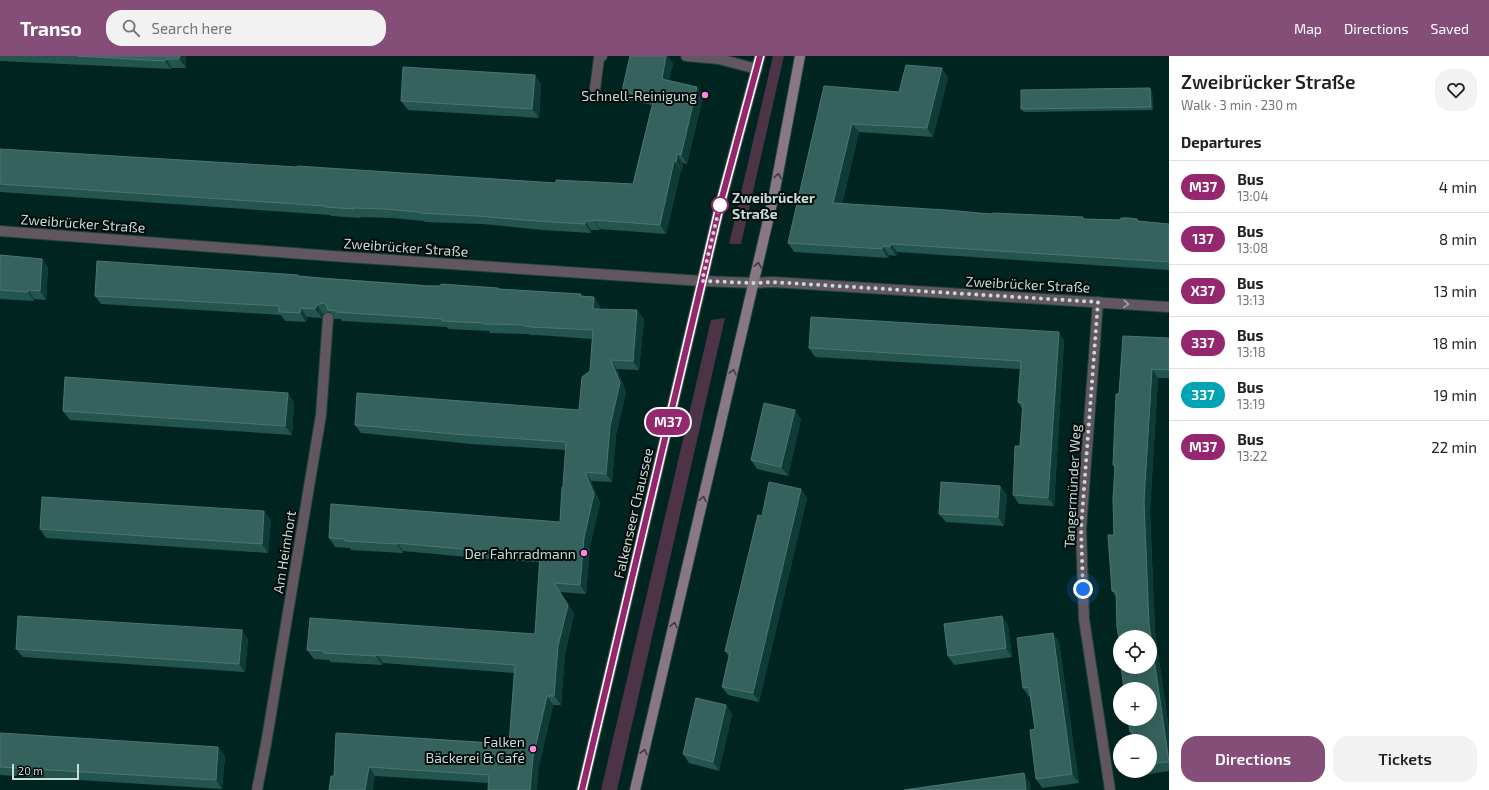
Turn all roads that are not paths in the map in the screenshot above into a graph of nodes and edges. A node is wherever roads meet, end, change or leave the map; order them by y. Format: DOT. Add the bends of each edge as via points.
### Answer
graph roads {
  1 [pos="602,56"];
  2 [pos="686,56"];
  3 [pos="760,56"];
  4 [pos="800,56"];
  5 [pos="757,69"];
  6 [pos="595,89"];
  7 [pos="0,231"];
  8 [pos="702,281"];
  9 [pos="754,283"];
  10 [pos="1098,302"];
  11 [pos="1169,307"];
  12 [pos="328,318"];
  13 [pos="257,790"];
  14 [pos="582,790"];
  15 [pos="635,790"];
  16 [pos="1110,790"];
  1 -- 6 [label="street" via="599,58"];
  2 -- 5 [label="street" via="719,59"];
  3 -- 5 [label="main road, Falkenseer Chaussee"];
  9 -- 4 [label="main road, one-way" via="774,195"];
  5 -- 8 [label="main road, Falkenseer Chaussee"];
  7 -- 8 [label="street, Zweibrücker Straße"];
  8 -- 9 [label="street, Zweibrücker Straße"];
  8 -- 14 [label="main road, Falkenseer Chaussee"];
  9 -- 10 [label="street, Zweibrücker Straße"];
  15 -- 9 [label="main road, one-way"];
  10 -- 11 [label="street, Zweibrücker Straße, one-way"];
  10 -- 16 [label="street, Tangermünder Weg" via="1081,529 1084,619"];
  12 -- 13 [label="street, Am Heimhort" via="321,416"];
}
